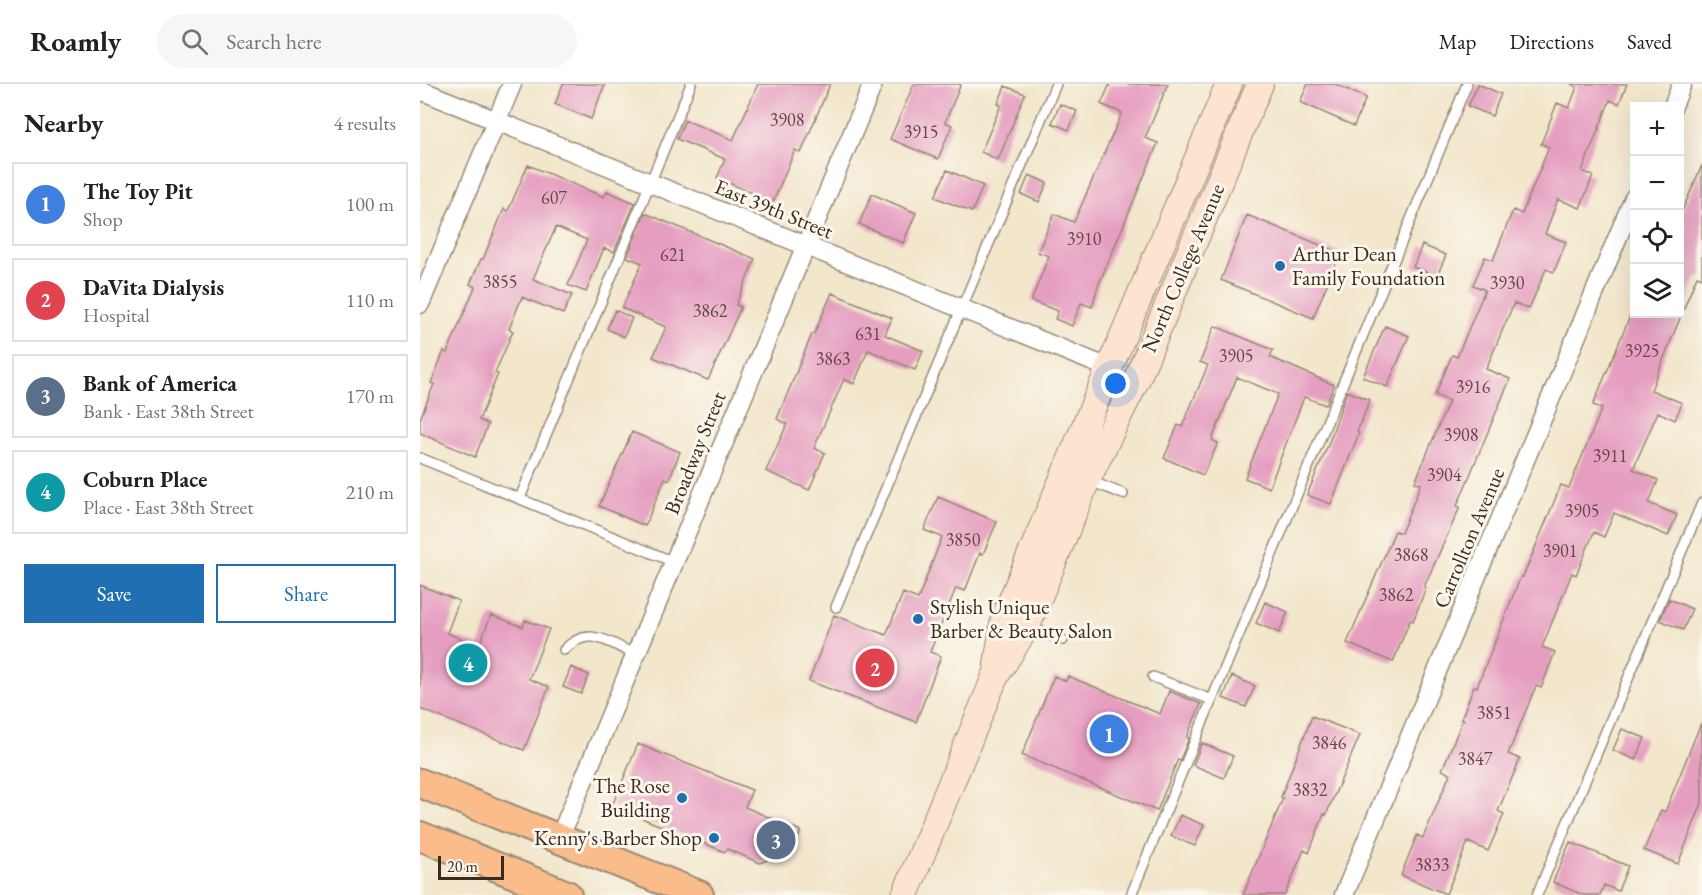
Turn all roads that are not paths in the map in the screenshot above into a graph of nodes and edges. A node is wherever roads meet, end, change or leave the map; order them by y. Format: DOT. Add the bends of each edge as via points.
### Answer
graph roads {
  1 [pos="512,84"];
  2 [pos="691,84"];
  3 [pos="873,84"];
  4 [pos="1056,84"];
  5 [pos="1229,84"];
  6 [pos="1260,84"];
  7 [pos="1467,84"];
  8 [pos="1682,84"];
  9 [pos="420,90"];
  10 [pos="1675,102"];
  11 [pos="496,120"];
  12 [pos="651,183"];
  13 [pos="1630,210"];
  14 [pos="804,246"];
  15 [pos="420,304"];
  16 [pos="961,308"];
  17 [pos="1115,374"];
  18 [pos="420,458"];
  19 [pos="1088,480"];
  20 [pos="1123,494"];
  21 [pos="520,498"];
  22 [pos="1702,503"];
  23 [pos="674,562"];
  24 [pos="836,607"];
  25 [pos="1020,625"];
  26 [pos="1063,640"];
  27 [pos="564,650"];
  28 [pos="636,656"];
  29 [pos="995,677"];
  30 [pos="1153,677"];
  31 [pos="1212,700"];
  32 [pos="420,783"];
  33 [pos="420,836"];
  34 [pos="559,839"];
  35 [pos="536,889"];
  36 [pos="567,895"];
  37 [pos="699,895"];
  38 [pos="905,895"];
  39 [pos="1131,895"];
  40 [pos="1344,895"];
  41 [pos="1537,895"];
  1 -- 11 [label="street"];
  2 -- 12 [label="lane"];
  3 -- 14 [label="street, Broadway Street"];
  4 -- 16 [label="lane"];
  5 -- 17 [label="main road, North College Avenue"];
  6 -- 19 [label="main road, North College Avenue" via="1137,379"];
  7 -- 31 [label="lane"];
  8 -- 10 [label="street"];
  9 -- 11 [label="street, East 39th Street"];
  11 -- 12 [label="street, East 39th Street"];
  11 -- 15 [label="street"];
  12 -- 14 [label="street, East 39th Street"];
  12 -- 21 [label="lane"];
  13 -- 40 [label="street, Carrollton Avenue"];
  14 -- 16 [label="street, East 39th Street"];
  14 -- 23 [label="street, Broadway Street"];
  16 -- 17 [label="street, East 39th Street"];
  16 -- 24 [label="lane"];
  17 -- 29 [label="main road, North College Avenue" via="1004,618"];
  18 -- 21 [label="lane"];
  19 -- 20 [label="lane"];
  19 -- 25 [label="main road, North College Avenue"];
  21 -- 23 [label="lane"];
  22 -- 41 [label="lane"];
  23 -- 28 [label="street, Broadway Street"];
  25 -- 26 [label="lane"];
  25 -- 29 [label="main road, North College Avenue"];
  27 -- 28 [label="lane" via="579,638 593,636"];
  28 -- 34 [label="street, Broadway Street"];
  29 -- 38 [label="main road, North College Avenue"];
  30 -- 31 [label="lane"];
  31 -- 39 [label="lane"];
  32 -- 34 [label="main road"];
  33 -- 35 [label="main road"];
  34 -- 37 [label="main road"];
  35 -- 36 [label="main road"];
}
